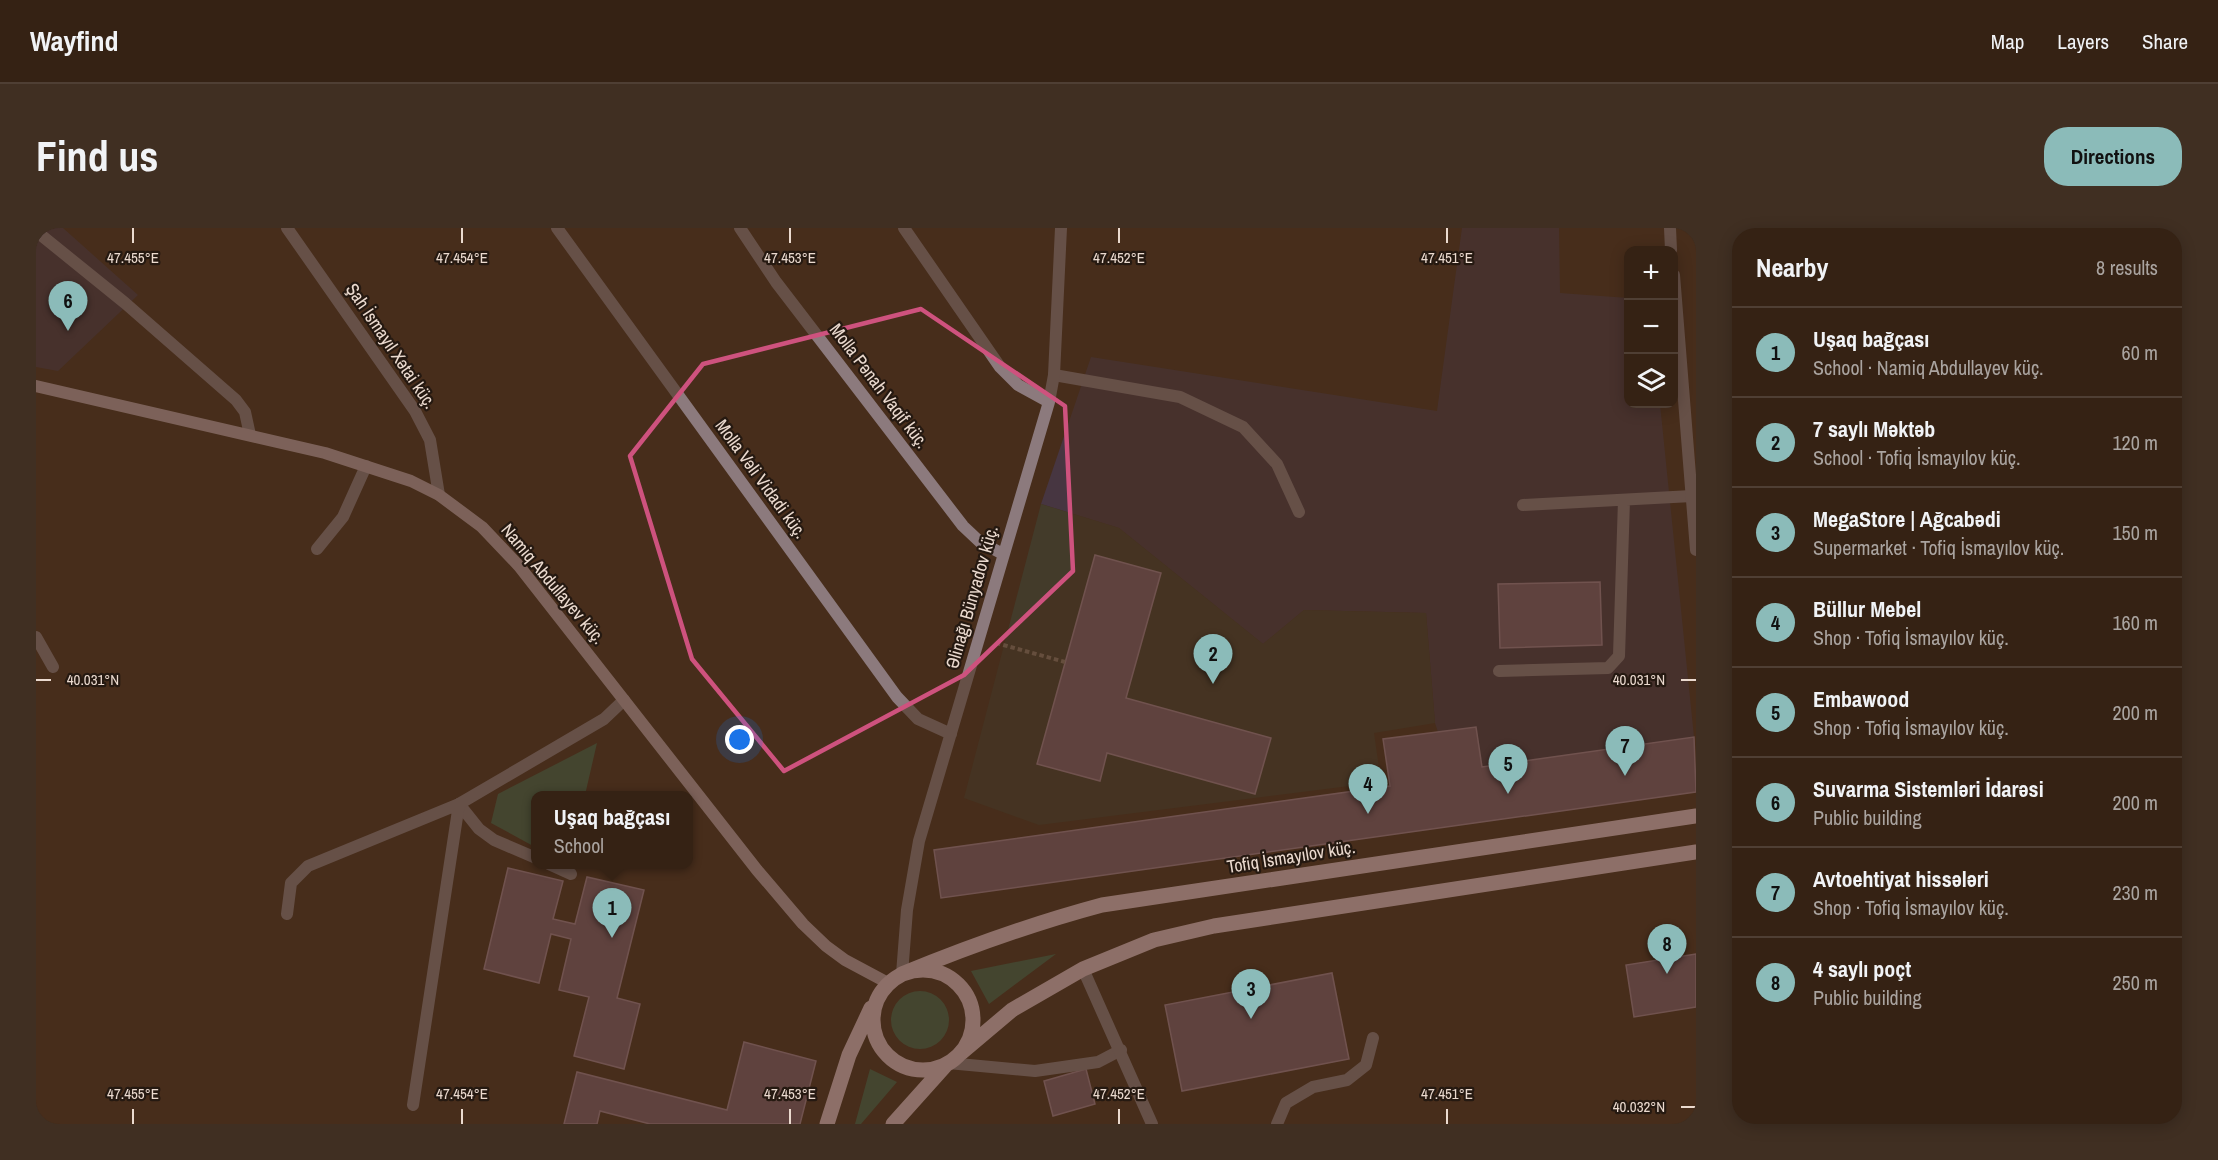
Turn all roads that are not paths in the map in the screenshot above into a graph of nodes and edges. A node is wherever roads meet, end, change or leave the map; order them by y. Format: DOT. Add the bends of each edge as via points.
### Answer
graph roads {
  1 [pos="287,228"];
  2 [pos="557,228"];
  3 [pos="740,228"];
  4 [pos="904,228"];
  5 [pos="1061,228"];
  6 [pos="1670,228"];
  7 [pos="36,231"];
  8 [pos="1671,246"];
  9 [pos="1676,300"];
  10 [pos="1054,375"];
  11 [pos="36,386"];
  12 [pos="1049,402"];
  13 [pos="250,435"];
  14 [pos="366,466"];
  15 [pos="439,495"];
  16 [pos="1692,496"];
  17 [pos="1624,500"];
  18 [pos="1523,505"];
  19 [pos="1299,512"];
  20 [pos="317,549"];
  21 [pos="1696,550"];
  22 [pos="1003,554"];
  23 [pos="36,637"];
  24 [pos="53,667"];
  25 [pos="1499,670"];
  26 [pos="624,700"];
  27 [pos="951,734"];
  28 [pos="459,804"];
  29 [pos="1696,816"];
  30 [pos="1696,852"];
  31 [pos="531,856"];
  32 [pos="560,869"];
  33 [pos="571,874"];
  34 [pos="286,914"];
  35 [pos="1083,969"];
  36 [pos="902,974"];
  37 [pos="883,989"];
  38 [pos="1372,1038"];
  39 [pos="1121,1050"];
  40 [pos="961,1053"];
  41 [pos="948,1063"];
  42 [pos="413,1105"];
  43 [pos="827,1124"];
  44 [pos="893,1124"];
  45 [pos="1152,1124"];
  46 [pos="1277,1124"];
  1 -- 15 [label="street, Şah İsmayıl Xətai küç." via="415,411 430,440"];
  2 -- 27 [label="street, Molla Vəli Vidadi küç." via="897,698 918,719"];
  3 -- 22 [label="street, Molla Pənah Vaqif küç." via="963,526 980,542"];
  4 -- 12 [label="street" via="1000,368 1018,385"];
  5 -- 10 [label="street, Əlinağı Bünyadov küç."];
  6 -- 8 [label="street"];
  7 -- 13 [label="street" via="236,400 245,412"];
  9 -- 16 [label="street"];
  10 -- 12 [label="street, Əlinağı Bünyadov küç."];
  10 -- 19 [label="street" via="1180,397 1243,427 1277,464"];
  11 -- 13 [label="street, Namiq Abdullayev küç."];
  12 -- 22 [label="street, Əlinağı Bünyadov küç."];
  13 -- 14 [label="street, Namiq Abdullayev küç."];
  14 -- 15 [label="street, Namiq Abdullayev küç."];
  14 -- 20 [label="street" via="343,517"];
  15 -- 26 [label="street, Namiq Abdullayev küç." via="482,527 519,566"];
  16 -- 17 [label="street"];
  16 -- 21 [label="street"];
  17 -- 18 [label="street"];
  17 -- 25 [label="street" via="1619,656 1608,668"];
  22 -- 27 [label="street, Əlinağı Bünyadov küç."];
  23 -- 24 [label="street"];
  26 -- 28 [label="street" via="604,719"];
  26 -- 37 [label="street, Namiq Abdullayev küç." via="803,924"];
  27 -- 36 [label="street, Əlinağı Bünyadov küç." via="919,841 907,910"];
  28 -- 31 [label="street" via="479,829 494,840"];
  28 -- 34 [label="street" via="308,866 291,883"];
  28 -- 42 [label="street"];
  29 -- 36 [label="main road, Tofiq İsmayılov küç." via="1102,905 995,937"];
  30 -- 35 [label="main road" via="1214,926 1154,940"];
  32 -- 33 [label="street"];
  35 -- 39 [label="street"];
  35 -- 40 [label="main road" via="1012,1010"];
  36 -- 37 [label="main road"];
  36 -- 40 [label="main road" via="935,971 963,989 971,1005 973,1022"];
  37 -- 41 [label="main road" via="873,1009 872,1023 883,1050 893,1060 920,1070"];
  37 -- 43 [label="main road" via="857,1035"];
  38 -- 46 [label="street" via="1366,1065 1347,1080 1313,1087 1286,1103"];
  39 -- 41 [label="street" via="1098,1062 1035,1071"];
  39 -- 45 [label="street"];
  40 -- 41 [label="main road"];
  41 -- 44 [label="main road"];
}
